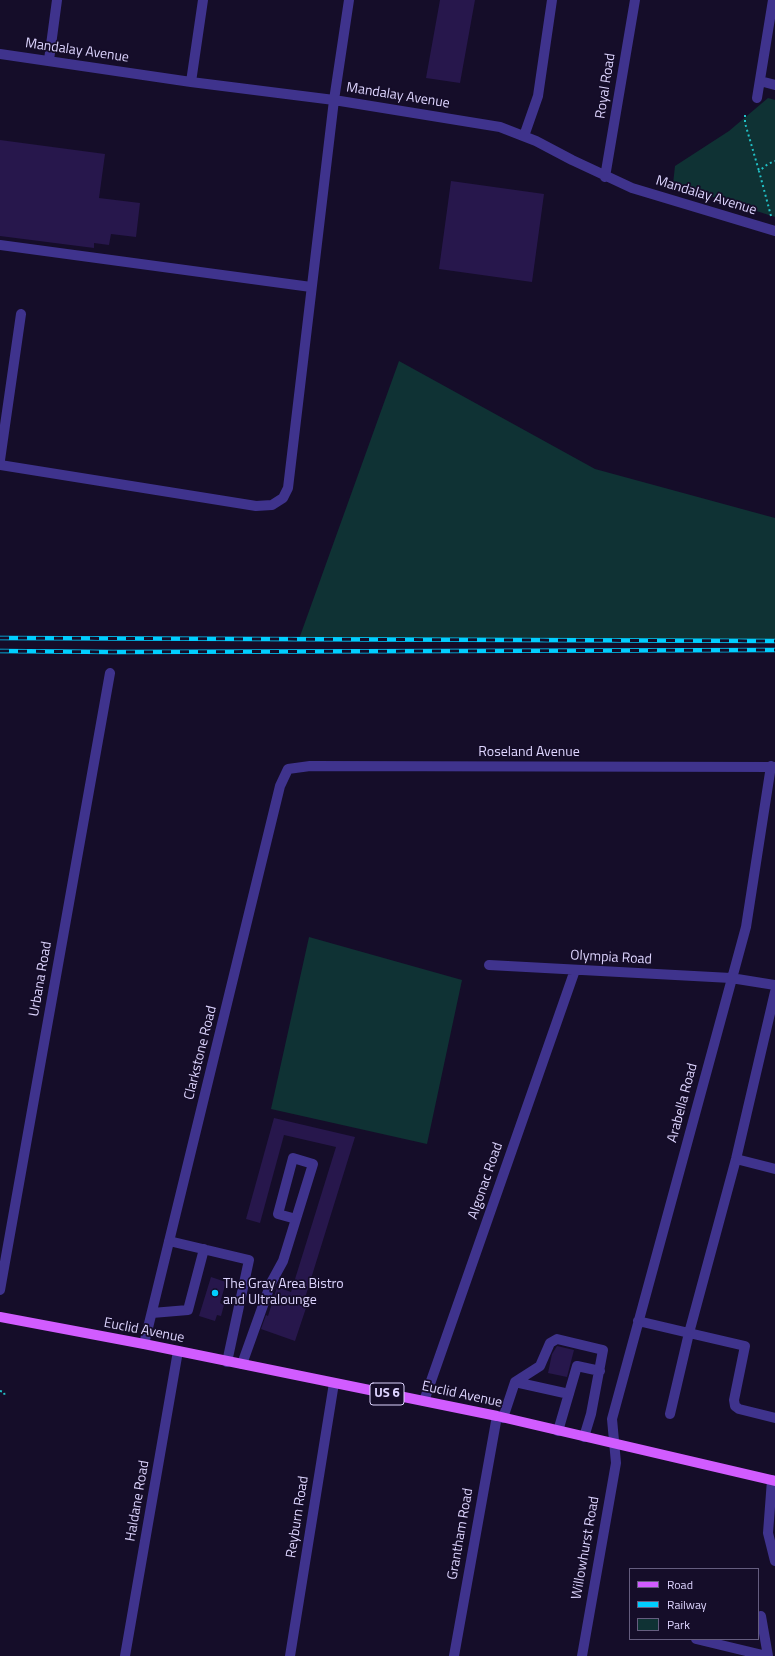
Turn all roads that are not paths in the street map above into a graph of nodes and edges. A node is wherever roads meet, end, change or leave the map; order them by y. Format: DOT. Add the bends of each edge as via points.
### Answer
graph roads {
  1 [pos="57,0"];
  2 [pos="203,0"];
  3 [pos="349,0"];
  4 [pos="552,0"];
  5 [pos="635,0"];
  6 [pos="773,0"];
  7 [pos="0,54"];
  8 [pos="49,60"];
  9 [pos="760,81"];
  10 [pos="191,82"];
  11 [pos="775,85"];
  12 [pos="757,98"];
  13 [pos="334,100"];
  14 [pos="524,136"];
  15 [pos="605,177"];
  16 [pos="775,231"];
  17 [pos="0,245"];
  18 [pos="311,286"];
  19 [pos="21,314"];
  20 [pos="0,460"];
  21 [pos="0,465"];
  22 [pos="110,673"];
  23 [pos="773,766"];
  24 [pos="288,769"];
  25 [pos="489,965"];
  26 [pos="575,970"];
  27 [pos="731,978"];
  28 [pos="775,985"];
  29 [pos="775,992"];
  30 [pos="736,1159"];
  31 [pos="775,1169"];
  32 [pos="296,1219"];
  33 [pos="169,1241"];
  34 [pos="204,1249"];
  35 [pos="0,1290"];
  36 [pos="152,1313"];
  37 [pos="0,1318"];
  38 [pos="638,1322"];
  39 [pos="689,1333"];
  40 [pos="144,1344"];
  41 [pos="178,1351"];
  42 [pos="227,1362"];
  43 [pos="242,1364"];
  44 [pos="600,1371"];
  45 [pos="515,1382"];
  46 [pos="334,1383"];
  47 [pos="570,1394"];
  48 [pos="424,1401"];
  49 [pos="670,1414"];
  50 [pos="500,1417"];
  51 [pos="775,1418"];
  52 [pos="558,1431"];
  53 [pos="584,1437"];
  54 [pos="614,1444"];
  55 [pos="774,1481"];
  56 [pos="775,1561"];
  57 [pos="761,1616"];
  58 [pos="700,1640"];
  59 [pos="754,1655"];
  60 [pos="125,1656"];
  61 [pos="290,1656"];
  62 [pos="454,1656"];
  63 [pos="582,1656"];
  64 [pos="768,1656"];
  1 -- 8 [label="street"];
  2 -- 10 [label="street"];
  3 -- 13 [label="street"];
  4 -- 14 [label="street" via="538,96"];
  5 -- 15 [label="street, Royal Road"];
  6 -- 9 [label="street"];
  7 -- 8 [label="street, Mandalay Avenue"];
  8 -- 10 [label="street, Mandalay Avenue"];
  9 -- 11 [label="street"];
  9 -- 12 [label="street"];
  10 -- 13 [label="street, Mandalay Avenue"];
  13 -- 14 [label="street, Mandalay Avenue" via="500,127"];
  13 -- 18 [label="street"];
  14 -- 15 [label="street, Mandalay Avenue"];
  15 -- 16 [label="street, Mandalay Avenue" via="632,188"];
  17 -- 18 [label="street"];
  18 -- 21 [label="street" via="288,488 283,498 272,506 256,506"];
  19 -- 20 [label="street"];
  22 -- 35 [label="street, Urbana Road"];
  23 -- 24 [label="street, Roseland Avenue" via="310,766"];
  23 -- 27 [label="street, Arabella Road" via="746,926"];
  24 -- 33 [label="street, Clarkstone Road" via="280,786"];
  25 -- 26 [label="street, Olympia Road"];
  26 -- 27 [label="street, Olympia Road"];
  26 -- 48 [label="street, Algonac Road"];
  27 -- 28 [label="street, Olympia Road"];
  27 -- 38 [label="street, Arabella Road"];
  29 -- 30 [label="street"];
  30 -- 31 [label="street"];
  30 -- 39 [label="street"];
  32 -- 32 [label="street" via="313,1164 293,1158 278,1214"];
  32 -- 43 [label="street" via="283,1261 271,1282"];
  33 -- 34 [label="street"];
  33 -- 36 [label="street, Clarkstone Road"];
  34 -- 36 [label="street" via="188,1310"];
  34 -- 42 [label="street" via="249,1260"];
  36 -- 40 [label="street, Clarkstone Road"];
  37 -- 40 [label="main road, Euclid Avenue / US 6"];
  38 -- 39 [label="street"];
  38 -- 54 [label="street, Arabella Road" via="612,1419"];
  39 -- 49 [label="street"];
  39 -- 51 [label="street" via="745,1346 735,1406 739,1410"];
  40 -- 41 [label="main road, Euclid Avenue / US 6"];
  41 -- 42 [label="main road, Euclid Avenue / US 6"];
  41 -- 60 [label="street, Haldane Road"];
  42 -- 43 [label="main road, Euclid Avenue / US 6"];
  43 -- 46 [label="main road, Euclid Avenue / US 6"];
  44 -- 45 [label="street" via="603,1350 557,1339 550,1343 540,1366"];
  44 -- 47 [label="street" via="577,1366"];
  44 -- 53 [label="street"];
  45 -- 47 [label="street"];
  45 -- 50 [label="street, Grantham Road"];
  46 -- 48 [label="main road, Euclid Avenue / US 6"];
  46 -- 61 [label="street, Reyburn Road"];
  47 -- 52 [label="street"];
  48 -- 50 [label="main road, Euclid Avenue / US 6"];
  50 -- 52 [label="main road, Euclid Avenue / US 6"];
  50 -- 62 [label="street, Grantham Road"];
  52 -- 53 [label="main road, Euclid Avenue / US 6"];
  53 -- 54 [label="main road, Euclid Avenue / US 6"];
  54 -- 55 [label="main road, Euclid Avenue / US 6"];
  54 -- 63 [label="street, Willowhurst Road" via="616,1463"];
  55 -- 56 [label="street" via="768,1532"];
  57 -- 64 [label="street"];
  58 -- 59 [label="street"];
  59 -- 64 [label="street"];
}
